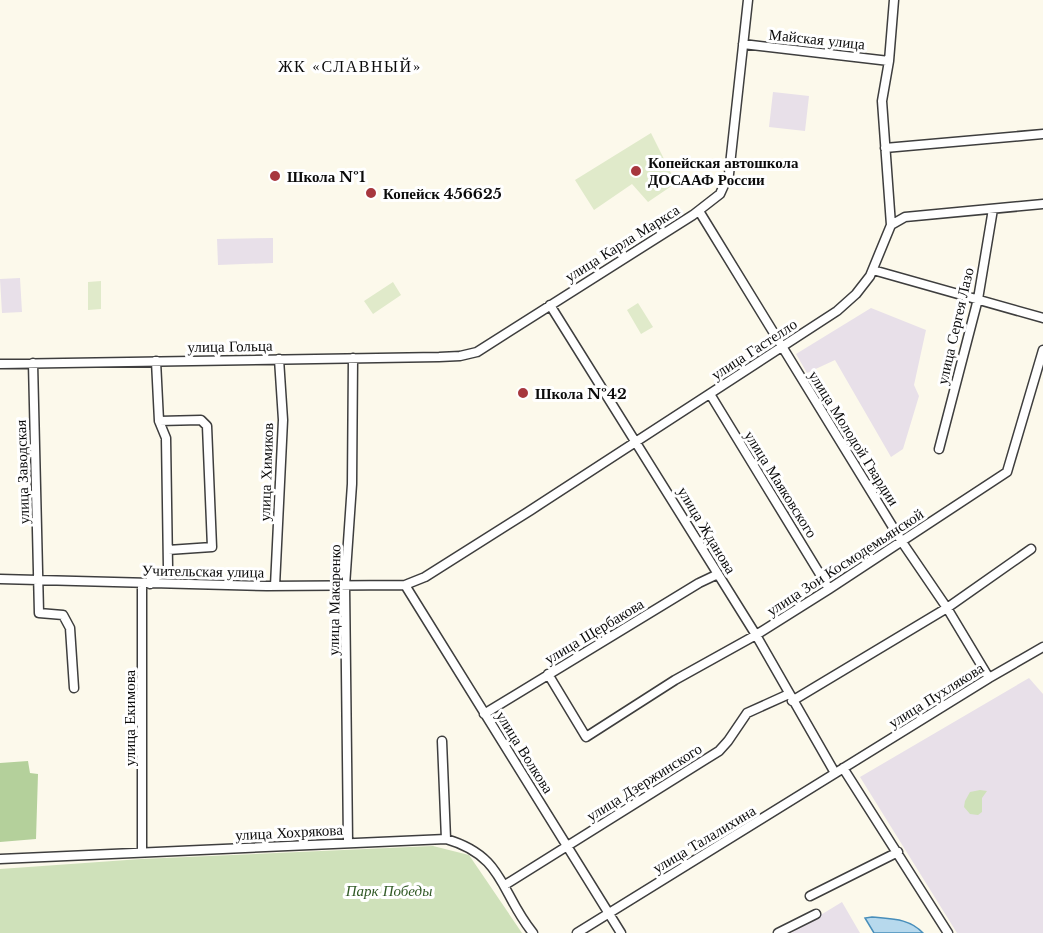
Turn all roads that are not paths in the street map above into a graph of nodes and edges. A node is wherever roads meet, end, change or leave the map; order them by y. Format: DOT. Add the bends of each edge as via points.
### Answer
graph roads {
  1 [pos="748,0"];
  2 [pos="894,0"];
  3 [pos="743,44"];
  4 [pos="889,61"];
  5 [pos="1043,134"];
  6 [pos="885,148"];
  7 [pos="1043,204"];
  8 [pos="993,209"];
  9 [pos="699,211"];
  10 [pos="891,225"];
  11 [pos="873,270"];
  12 [pos="978,299"];
  13 [pos="550,305"];
  14 [pos="1043,318"];
  15 [pos="782,347"];
  16 [pos="1043,350"];
  17 [pos="460,356"];
  18 [pos="353,358"];
  19 [pos="279,359"];
  20 [pos="156,361"];
  21 [pos="33,363"];
  22 [pos="0,364"];
  23 [pos="710,394"];
  24 [pos="159,421"];
  25 [pos="636,441"];
  26 [pos="939,449"];
  27 [pos="902,542"];
  28 [pos="1031,549"];
  29 [pos="168,550"];
  30 [pos="718,574"];
  31 [pos="0,579"];
  32 [pos="37,580"];
  33 [pos="146,584"];
  34 [pos="405,585"];
  35 [pos="275,586"];
  36 [pos="345,586"];
  37 [pos="830,589"];
  38 [pos="947,608"];
  39 [pos="756,635"];
  40 [pos="1043,647"];
  41 [pos="548,674"];
  42 [pos="989,678"];
  43 [pos="74,688"];
  44 [pos="791,697"];
  45 [pos="484,714"];
  46 [pos="442,741"];
  47 [pos="843,768"];
  48 [pos="835,773"];
  49 [pos="446,839"];
  50 [pos="348,842"];
  51 [pos="568,846"];
  52 [pos="142,852"];
  53 [pos="898,852"];
  54 [pos="0,859"];
  55 [pos="505,885"];
  56 [pos="810,896"];
  57 [pos="608,912"];
  58 [pos="816,914"];
  59 [pos="533,933"];
  60 [pos="577,933"];
  61 [pos="621,933"];
  62 [pos="778,933"];
  63 [pos="948,933"];
  1 -- 3 [label="street, улица Карла Маркса"];
  2 -- 4 [label="street, улица Гастелло"];
  3 -- 4 [label="street, Майская улица"];
  3 -- 9 [label="street, улица Карла Маркса" via="729,174 720,194"];
  4 -- 6 [label="street, улица Гастелло" via="882,101"];
  5 -- 6 [label="street"];
  6 -- 10 [label="street, улица Гастелло"];
  7 -- 8 [label="street"];
  8 -- 10 [label="street" via="905,217"];
  8 -- 12 [label="street, улица Сергея Лазо"];
  9 -- 13 [label="street, улица Карла Маркса"];
  9 -- 15 [label="street, улица Молодой Гвардии"];
  10 -- 11 [label="street, улица Гастелло"];
  11 -- 12 [label="street"];
  11 -- 15 [label="street, улица Гастелло" via="856,294 837,311"];
  12 -- 14 [label="street"];
  12 -- 26 [label="street, улица Сергея Лазо"];
  13 -- 17 [label="street, улица Карла Маркса" via="477,352"];
  13 -- 25 [label="street, улица Жданова"];
  15 -- 23 [label="street, улица Гастелло"];
  15 -- 27 [label="street, улица Молодой Гвардии"];
  16 -- 27 [label="street, улица Зои Космодемьянской" via="1007,471"];
  17 -- 18 [label="street, улица Гольца"];
  18 -- 19 [label="street, улица Гольца"];
  18 -- 36 [label="street, улица Макаренко" via="352,483"];
  19 -- 20 [label="street, улица Гольца"];
  19 -- 35 [label="street, улица Химиков" via="283,420"];
  20 -- 21 [label="street, улица Гольца"];
  20 -- 24 [label="street"];
  21 -- 22 [label="street, улица Гольца"];
  21 -- 32 [label="street, улица Заводская"];
  23 -- 25 [label="street, улица Гастелло"];
  23 -- 37 [label="street, улица Маяковского"];
  24 -- 29 [label="street" via="166,438"];
  24 -- 29 [label="street" via="201,420 207,426 212,547"];
  25 -- 30 [label="street, улица Жданова"];
  25 -- 34 [label="street, улица Гастелло" via="425,577"];
  27 -- 37 [label="street, улица Зои Космодемьянской"];
  27 -- 38 [label="street, улица Молодой Гвардии"];
  28 -- 38 [label="street, улица Дзержинского"];
  29 -- 33 [label="street" via="167,571"];
  30 -- 39 [label="street, улица Жданова"];
  30 -- 41 [label="street, улица Щербакова"];
  31 -- 32 [label="street, Учительская улица"];
  32 -- 33 [label="street, Учительская улица"];
  32 -- 43 [label="street, улица Заводская" via="39,613 63,615 70,628"];
  33 -- 35 [label="street, Учительская улица"];
  33 -- 52 [label="street, улица Екимова"];
  34 -- 36 [label="street, Учительская улица"];
  34 -- 45 [label="street, улица Волкова"];
  35 -- 36 [label="street, Учительская улица"];
  36 -- 50 [label="street, улица Макаренко"];
  37 -- 39 [label="street, улица Зои Космодемьянской"];
  38 -- 42 [label="street, улица Молодой Гвардии"];
  38 -- 44 [label="street, улица Дзержинского"];
  39 -- 41 [label="street, улица Зои Космодемьянской" via="675,680 586,737"];
  39 -- 44 [label="street, улица Жданова"];
  40 -- 42 [label="street, улица Пухлякова"];
  41 -- 45 [label="street, улица Щербакова"];
  42 -- 47 [label="street, улица Пухлякова"];
  44 -- 48 [label="street, улица Жданова"];
  44 -- 51 [label="street, улица Дзержинского" via="747,713 719,751"];
  45 -- 51 [label="street, улица Волкова"];
  46 -- 49 [label="street"];
  47 -- 48 [label="street, улица Талалихина"];
  47 -- 53 [label="street"];
  48 -- 57 [label="street, улица Талалихина"];
  49 -- 50 [label="street, улица Хохрякова"];
  49 -- 55 [label="street, улица Хохрякова" via="474,850"];
  50 -- 52 [label="street, улица Хохрякова"];
  51 -- 55 [label="street, улица Дзержинского"];
  51 -- 57 [label="street, улица Волкова"];
  52 -- 54 [label="street, улица Хохрякова"];
  53 -- 56 [label="street"];
  53 -- 63 [label="street"];
  55 -- 59 [label="street, улица Хохрякова"];
  57 -- 60 [label="street, улица Талалихина"];
  57 -- 61 [label="street, улица Волкова"];
  58 -- 62 [label="street"];
}
